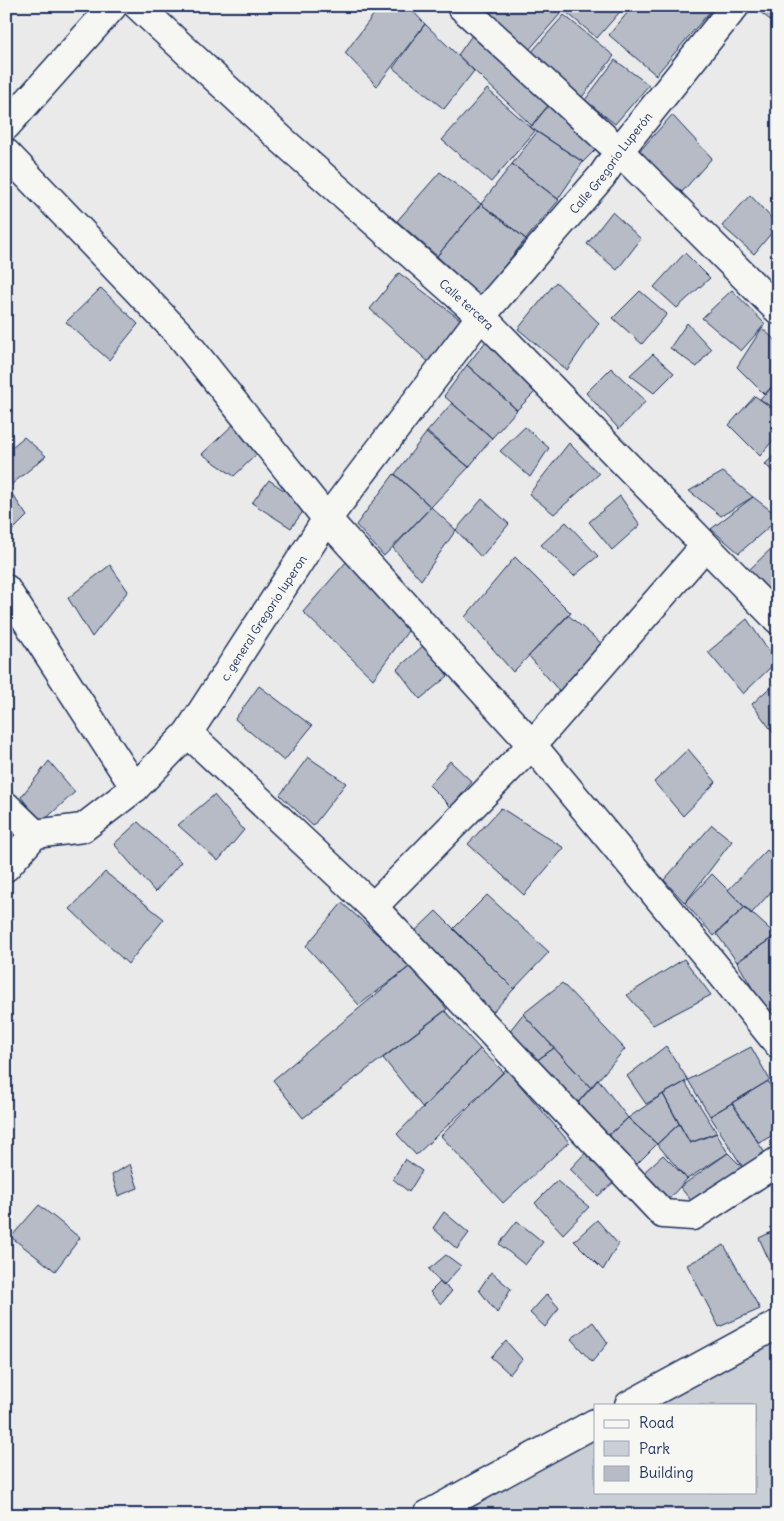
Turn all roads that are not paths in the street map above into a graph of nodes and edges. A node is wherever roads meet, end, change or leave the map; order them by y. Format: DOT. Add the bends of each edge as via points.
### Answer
graph roads {
  1 [pos="113,6"];
  2 [pos="138,6"];
  3 [pos="462,6"];
  4 [pos="729,9"];
  5 [pos="6,126"];
  6 [pos="619,150"];
  7 [pos="6,153"];
  8 [pos="778,310"];
  9 [pos="481,316"];
  10 [pos="327,520"];
  11 [pos="705,546"];
  12 [pos="6,589"];
  13 [pos="778,620"];
  14 [pos="188,733"];
  15 [pos="532,746"];
  16 [pos="135,788"];
  17 [pos="6,806"];
  18 [pos="35,834"];
  19 [pos="6,867"];
  20 [pos="373,907"];
  21 [pos="778,1044"];
  22 [pos="778,1161"];
  23 [pos="778,1324"];
  24 [pos="631,1404"];
  25 [pos="594,1424"];
  26 [pos="428,1515"];
  1 -- 5 [label="street"];
  2 -- 9 [label="street, Calle tercera" via="282,140"];
  3 -- 6 [label="street"];
  4 -- 6 [label="street, Calle Gregorio Luperón"];
  6 -- 8 [label="street"];
  6 -- 9 [label="street, Calle Gregorio Luperón" via="595,184"];
  7 -- 10 [label="street" via="181,336"];
  9 -- 10 [label="street, c. general Gregorio luperon"];
  9 -- 11 [label="street, Calle tercera"];
  10 -- 14 [label="street, c. general Gregorio luperon"];
  10 -- 15 [label="street"];
  11 -- 13 [label="street, Calle tercera"];
  11 -- 15 [label="street"];
  12 -- 16 [label="street"];
  14 -- 16 [label="street, c. general Gregorio luperon"];
  14 -- 20 [label="street"];
  15 -- 20 [label="street"];
  15 -- 21 [label="street"];
  16 -- 18 [label="street, c. general Gregorio luperon" via="84,828"];
  17 -- 18 [label="street"];
  18 -- 19 [label="street"];
  20 -- 22 [label="street" via="663,1214 692,1216"];
  23 -- 24 [label="street"];
  25 -- 26 [label="street"];
}
